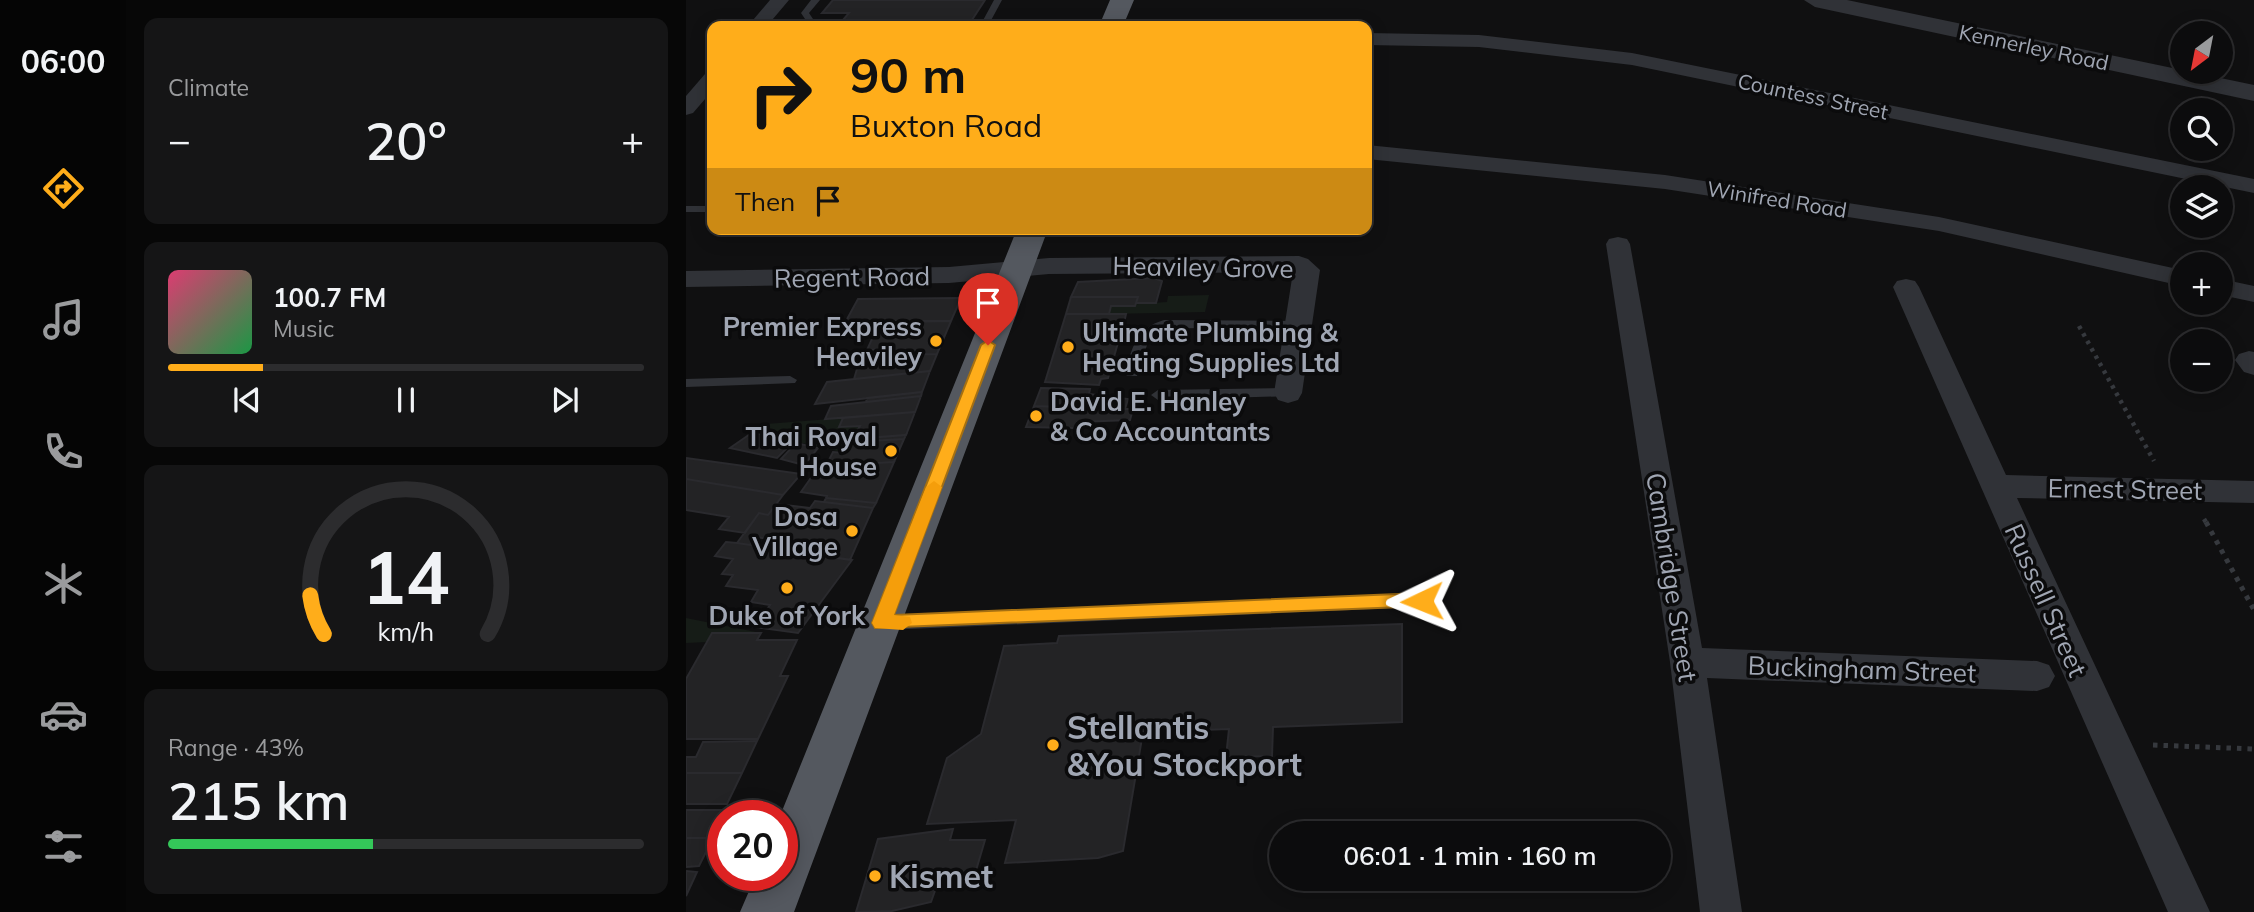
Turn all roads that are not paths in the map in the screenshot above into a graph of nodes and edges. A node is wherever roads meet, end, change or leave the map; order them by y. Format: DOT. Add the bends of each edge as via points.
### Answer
graph roads {
  1 [pos="780,0"];
  2 [pos="817,0"];
  3 [pos="998,0"];
  4 [pos="1122,0"];
  5 [pos="1815,0"];
  6 [pos="761,21"];
  7 [pos="808,21"];
  8 [pos="987,21"];
  9 [pos="1113,21"];
  10 [pos="1372,39"];
  11 [pos="700,87"];
  12 [pos="2254,93"];
  13 [pos="686,109"];
  14 [pos="1372,153"];
  15 [pos="2254,186"];
  16 [pos="686,209"];
  17 [pos="707,209"];
  18 [pos="1031,235"];
  19 [pos="1618,244"];
  20 [pos="1017,269"];
  21 [pos="2170,275"];
  22 [pos="1906,287"];
  23 [pos="2233,289"];
  24 [pos="687,292"];
  25 [pos="2254,294"];
  26 [pos="1297,325"];
  27 [pos="1132,373"];
  28 [pos="790,380"];
  29 [pos="686,383"];
  30 [pos="1288,393"];
  31 [pos="1158,395"];
  32 [pos="1995,486"];
  33 [pos="2254,492"];
  34 [pos="1422,601"];
  35 [pos="881,623"];
  36 [pos="1687,662"];
  37 [pos="2037,676"];
  38 [pos="798,834"];
  39 [pos="776,891"];
  40 [pos="767,912"];
  41 [pos="1721,912"];
  42 [pos="2189,912"];
  1 -- 6 [label="street"];
  2 -- 7 [label="lane" via="805,13"];
  3 -- 8 [label="lane"];
  4 -- 9 [label="highway"];
  5 -- 12 [label="street, Kennerley Road"];
  10 -- 15 [label="street, Countess Street" via="1479,41 1632,59"];
  11 -- 13 [label="street"];
  14 -- 21 [label="street, Winifred Road" via="1665,182 1939,223"];
  16 -- 17 [label="lane"];
  18 -- 20 [label="highway"];
  19 -- 36 [label="street, Cambridge Street"];
  20 -- 24 [label="street, Regent Road"];
  20 -- 26 [label="street, Heaviley Grove" via="1299,264 1307,271"];
  20 -- 35 [label="highway"];
  22 -- 32 [label="street, Russell Street"];
  23 -- 25 [label="street"];
  26 -- 27 [label="lane" via="1164,324 1148,329 1142,338"];
  26 -- 30 [label="street, Heaviley Grove"];
  28 -- 29 [label="lane"];
  30 -- 31 [label="lane"];
  32 -- 33 [label="street, Ernest Street"];
  32 -- 42 [label="street, Russell Street"];
  34 -- 35 [label="lane"];
  35 -- 38 [label="highway"];
  36 -- 37 [label="street, Buckingham Street"];
  36 -- 41 [label="street, Cambridge Street"];
  39 -- 40 [label="highway"];
}
